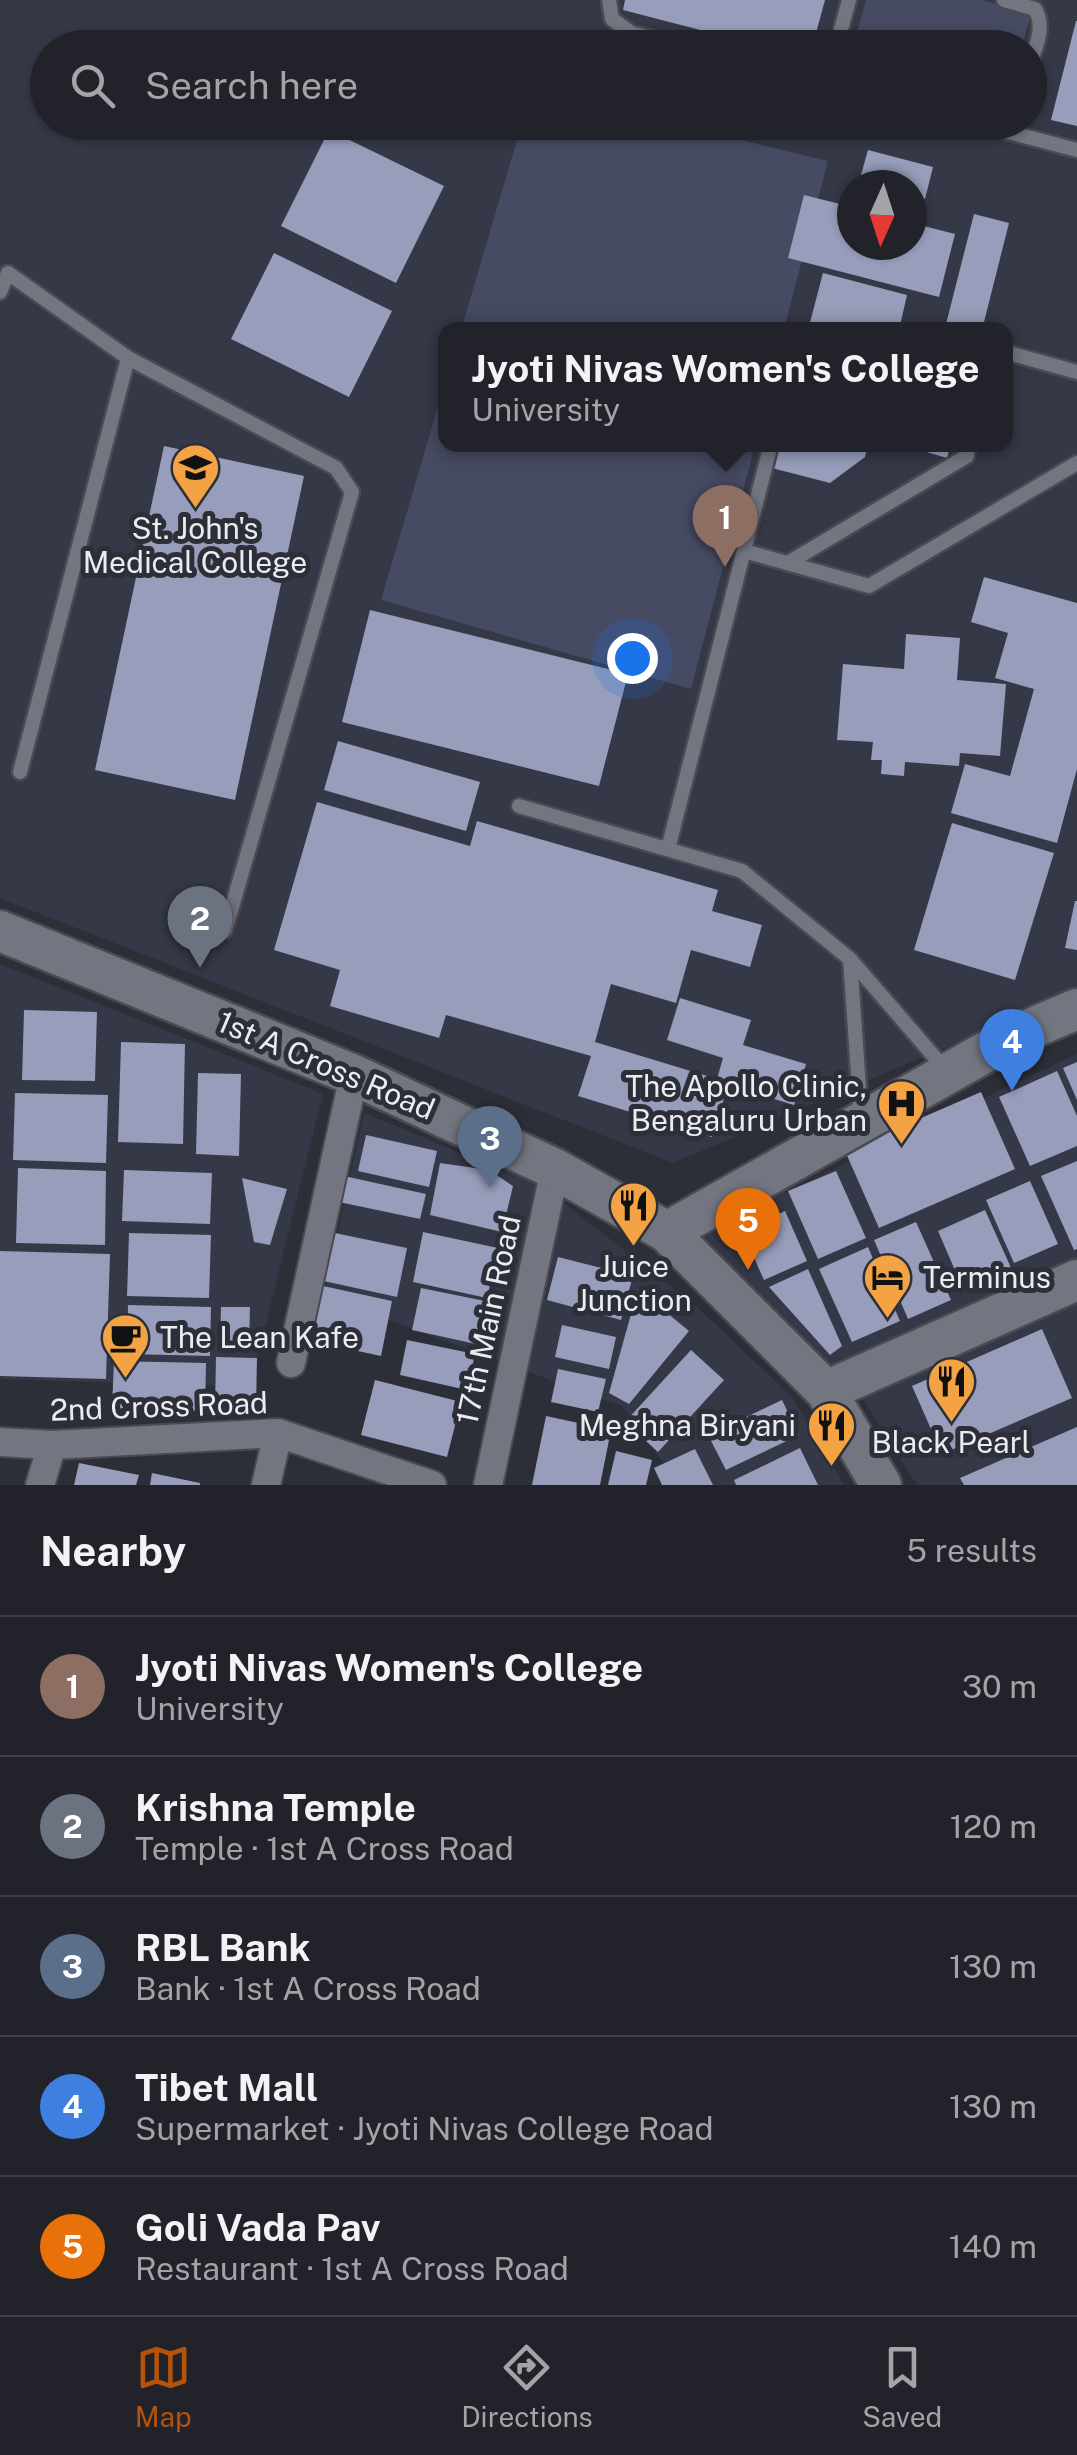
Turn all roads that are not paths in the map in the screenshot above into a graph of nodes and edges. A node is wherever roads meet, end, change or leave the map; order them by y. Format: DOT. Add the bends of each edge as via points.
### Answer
graph roads {
  1 [pos="610,0"];
  2 [pos="849,0"];
  3 [pos="1004,0"];
  4 [pos="627,30"];
  5 [pos="841,30"];
  6 [pos="1040,30"];
  7 [pos="1047,140"];
  8 [pos="1077,150"];
  9 [pos="4,272"];
  10 [pos="0,292"];
  11 [pos="1013,354"];
  12 [pos="128,358"];
  13 [pos="1077,372"];
  14 [pos="770,452"];
  15 [pos="967,452"];
  16 [pos="1077,462"];
  17 [pos="744,551"];
  18 [pos="788,563"];
  19 [pos="20,772"];
  20 [pos="519,806"];
  21 [pos="668,850"];
  22 [pos="0,930"];
  23 [pos="225,931"];
  24 [pos="850,959"];
  25 [pos="1077,1008"];
  26 [pos="948,1074"];
  27 [pos="354,1075"];
  28 [pos="861,1123"];
  29 [pos="554,1169"];
  30 [pos="667,1232"];
  31 [pos="1077,1280"];
  32 [pos="291,1364"];
  33 [pos="826,1392"];
  34 [pos="278,1433"];
  35 [pos="0,1442"];
  36 [pos="52,1445"];
  37 [pos="40,1485"];
  38 [pos="266,1485"];
  39 [pos="432,1485"];
  40 [pos="488,1485"];
  41 [pos="881,1485"];
  1 -- 4 [label="lane" via="612,19"];
  2 -- 5 [label="lane"];
  3 -- 6 [label="lane" via="1036,9"];
  7 -- 8 [label="lane"];
  9 -- 10 [label="lane"];
  9 -- 12 [label="lane"];
  11 -- 13 [label="lane"];
  12 -- 19 [label="lane"];
  12 -- 23 [label="lane" via="336,468 352,492"];
  14 -- 17 [label="lane"];
  15 -- 18 [label="lane"];
  16 -- 18 [label="lane" via="869,586"];
  17 -- 18 [label="lane"];
  17 -- 21 [label="lane"];
  20 -- 21 [label="lane"];
  21 -- 24 [label="lane" via="742,871"];
  22 -- 27 [label="street, 1st A Cross Road"];
  24 -- 26 [label="lane"];
  24 -- 28 [label="lane"];
  25 -- 26 [label="street"];
  26 -- 28 [label="street"];
  27 -- 29 [label="street, 1st A Cross Road"];
  27 -- 32 [label="street"];
  28 -- 30 [label="street"];
  29 -- 30 [label="street, 1st A Cross Road"];
  29 -- 40 [label="street, 17th Main Road"];
  30 -- 33 [label="street, 1st A Cross Road"];
  31 -- 33 [label="street"];
  33 -- 41 [label="street, 1st A Cross Road"];
  34 -- 36 [label="street, 2nd Cross Road"];
  34 -- 38 [label="street"];
  34 -- 39 [label="street, 2nd Cross Road"];
  35 -- 36 [label="street, 2nd Cross Road"];
  36 -- 37 [label="street"];
}
